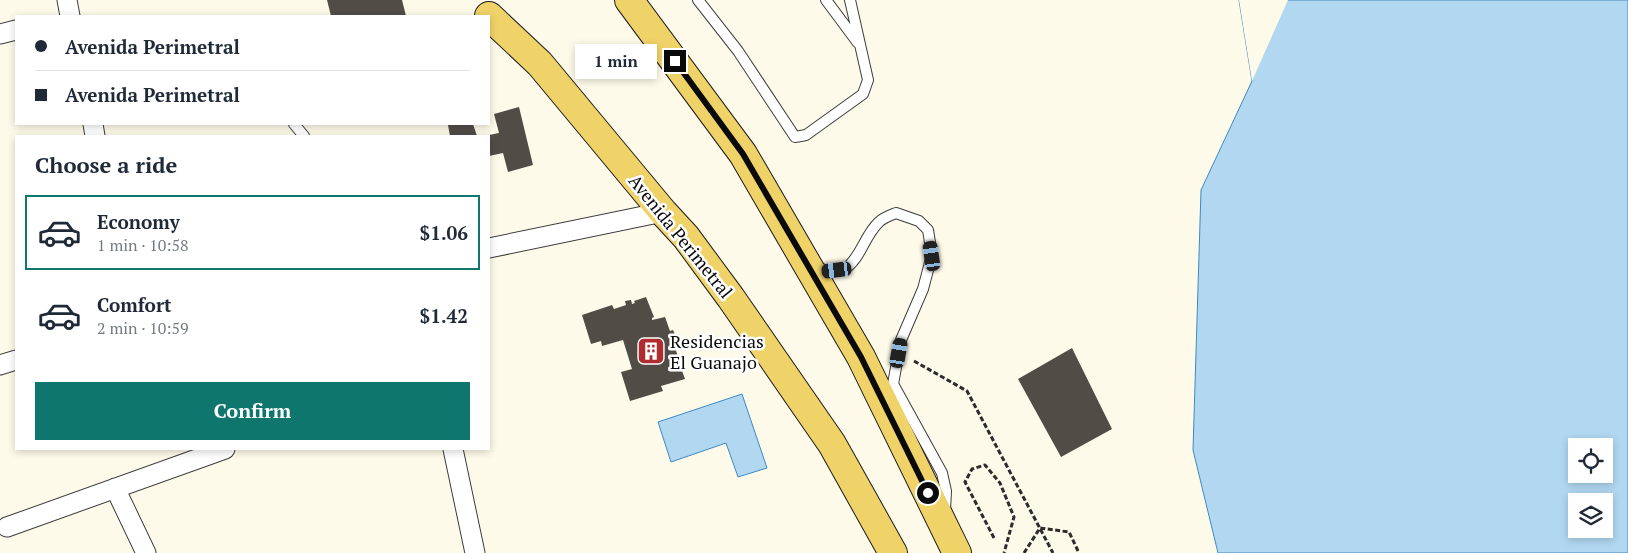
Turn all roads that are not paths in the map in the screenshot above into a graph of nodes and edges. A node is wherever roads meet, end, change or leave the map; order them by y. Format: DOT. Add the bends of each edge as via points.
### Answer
graph roads {
  1 [pos="67,0"];
  2 [pos="471,0"];
  3 [pos="629,0"];
  4 [pos="698,0"];
  5 [pos="826,0"];
  6 [pos="850,0"];
  7 [pos="70,15"];
  8 [pos="488,15"];
  9 [pos="490,17"];
  10 [pos="15,30"];
  11 [pos="0,34"];
  12 [pos="861,47"];
  13 [pos="295,125"];
  14 [pos="303,135"];
  15 [pos="663,212"];
  16 [pos="490,248"];
  17 [pos="806,262"];
  18 [pos="15,360"];
  19 [pos="0,365"];
  20 [pos="222,450"];
  21 [pos="453,450"];
  22 [pos="115,488"];
  23 [pos="7,527"];
  24 [pos="944,527"];
  25 [pos="146,553"];
  26 [pos="475,553"];
  27 [pos="893,553"];
  28 [pos="957,553"];
  1 -- 7 [label="street"];
  2 -- 8 [label="main road, Avenida Perimetral"];
  3 -- 17 [label="main road" via="743,154"];
  4 -- 12 [label="lane" via="738,51 795,137 806,135 863,94 868,80"];
  5 -- 12 [label="lane"];
  6 -- 12 [label="lane"];
  9 -- 15 [label="main road, Avenida Perimetral" via="540,64"];
  10 -- 11 [label="street"];
  13 -- 14 [label="lane"];
  15 -- 16 [label="street"];
  15 -- 27 [label="main road, Avenida Perimetral" via="686,237 731,298 832,444"];
  17 -- 24 [label="main road" via="861,357"];
  17 -- 24 [label="lane" via="827,272 841,270 856,260 879,222 896,213 919,221 928,230 932,256 923,289 901,340 893,384 942,473 946,492"];
  18 -- 19 [label="street"];
  20 -- 22 [label="street"];
  21 -- 26 [label="street"];
  22 -- 23 [label="street"];
  22 -- 25 [label="street"];
  24 -- 28 [label="main road"];
}
